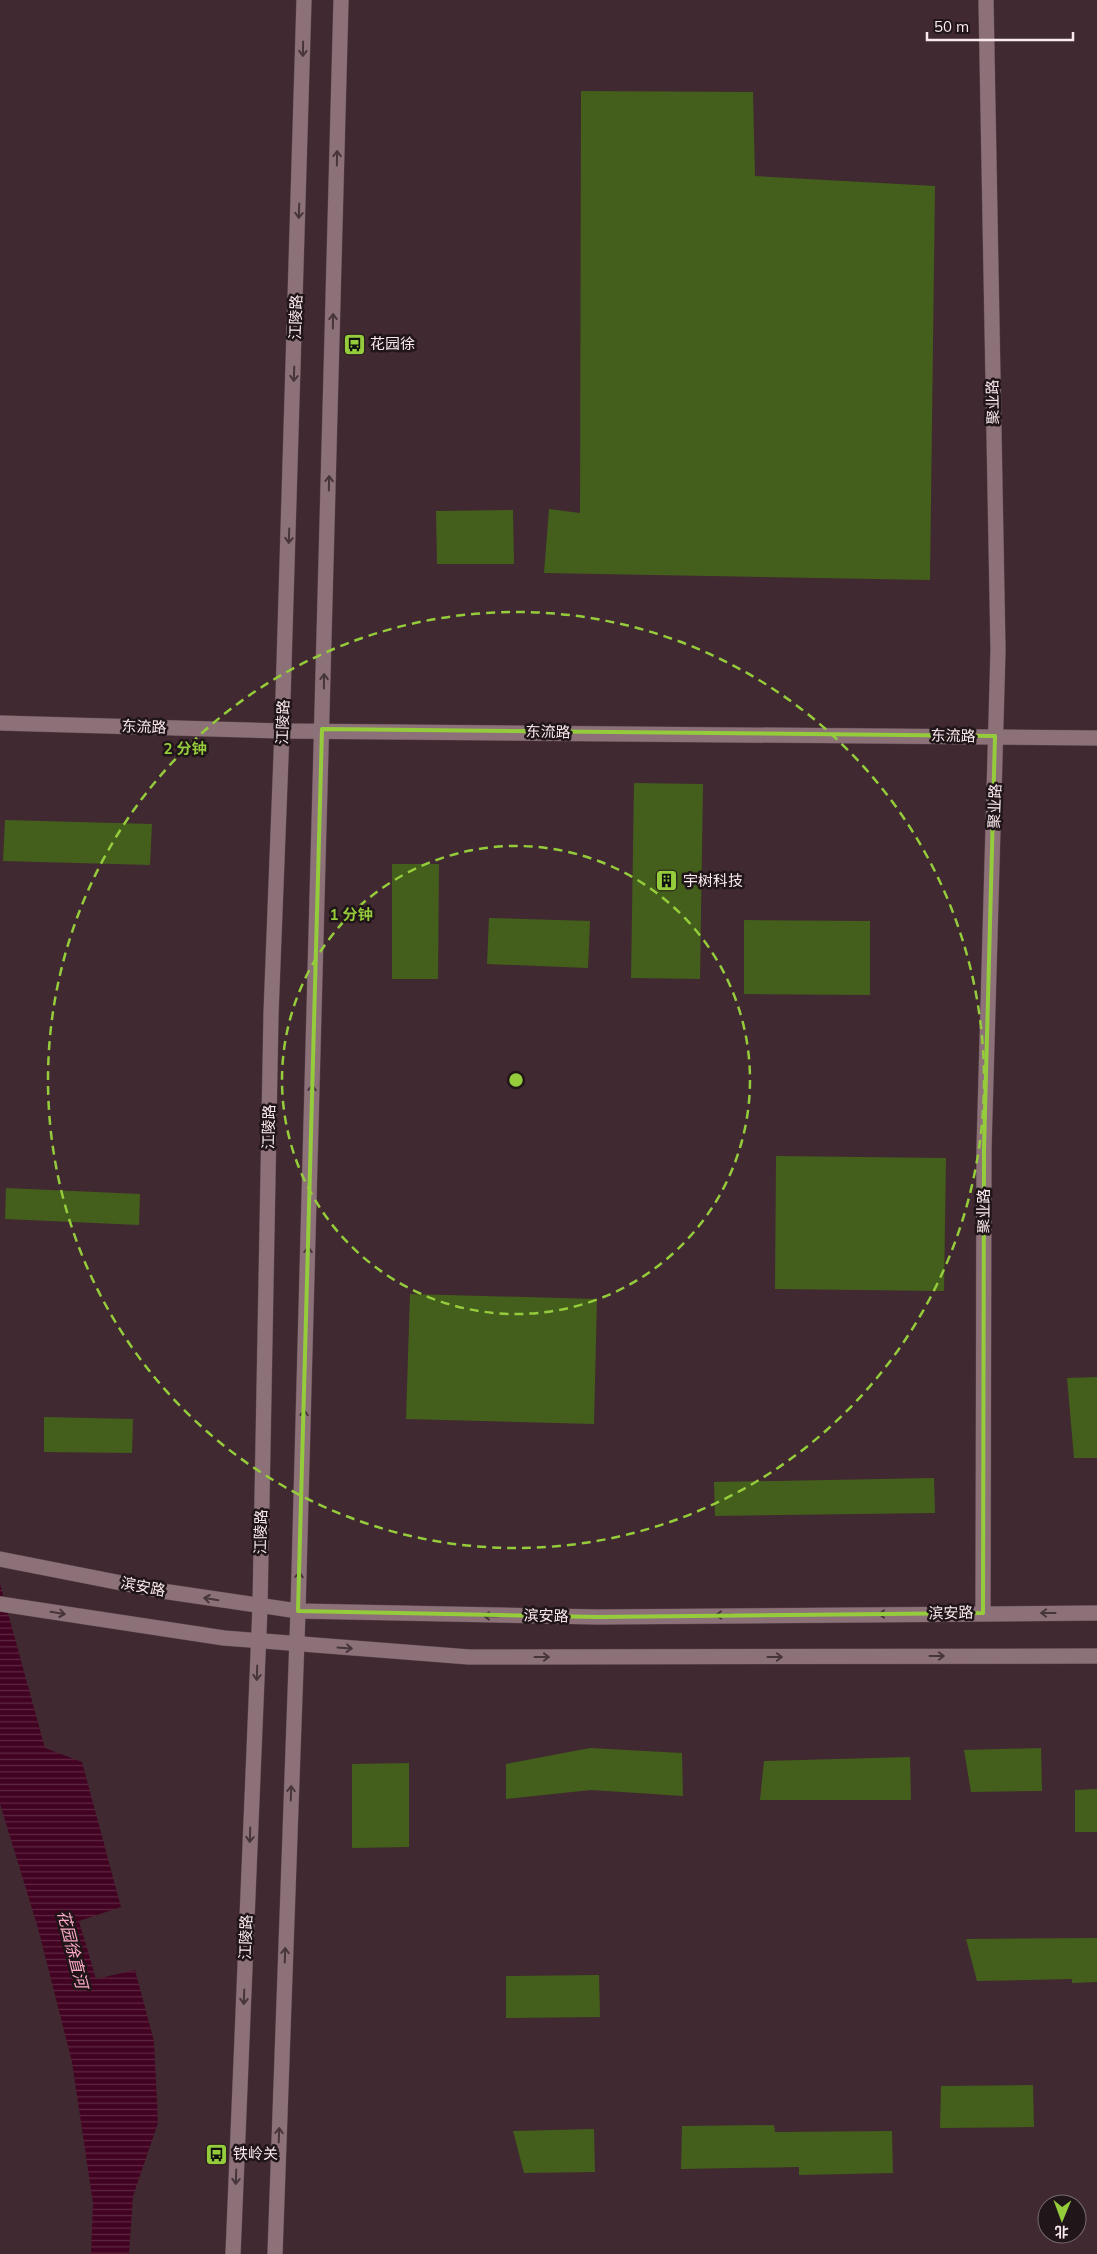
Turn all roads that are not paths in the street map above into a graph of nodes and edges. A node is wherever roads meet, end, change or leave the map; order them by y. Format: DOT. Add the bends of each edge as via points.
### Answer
graph roads {
  1 [pos="304,0"];
  2 [pos="341,0"];
  3 [pos="986,0"];
  4 [pos="0,723"];
  5 [pos="322,729"];
  6 [pos="282,730"];
  7 [pos="995,736"];
  8 [pos="1097,738"];
  9 [pos="2,1559"];
  10 [pos="5,1605"];
  11 [pos="260,1606"];
  12 [pos="298,1611"];
  13 [pos="983,1613"];
  14 [pos="1097,1613"];
  15 [pos="258,1641"];
  16 [pos="296,1646"];
  17 [pos="1097,1656"];
  18 [pos="233,2254"];
  19 [pos="275,2254"];
  1 -- 6 [label="main road, 江陵路, one-way"];
  5 -- 2 [label="main road, one-way"];
  3 -- 7 [label="main road, 聚业路" via="998,650"];
  4 -- 6 [label="main road, 东流路"];
  5 -- 6 [label="main road, 东流路"];
  5 -- 7 [label="main road, 东流路"];
  12 -- 5 [label="main road, one-way"];
  6 -- 11 [label="main road, 江陵路" via="271,1014"];
  7 -- 8 [label="main road, 东流路"];
  7 -- 13 [label="main road, 聚业路" via="984,1150"];
  11 -- 9 [label="main road, 滨安路, one-way" via="162,1591"];
  10 -- 15 [label="main road, one-way"];
  11 -- 12 [label="main road, 滨安路"];
  11 -- 15 [label="main road, 江陵路"];
  13 -- 12 [label="main road, 滨安路, one-way" via="598,1617"];
  12 -- 16 [label="main road"];
  14 -- 13 [label="main road, 滨安路, one-way"];
  15 -- 16 [label="main road"];
  15 -- 18 [label="main road, 江陵路, one-way"];
  16 -- 17 [label="main road, one-way" via="469,1657"];
  19 -- 16 [label="main road, one-way"];
}
